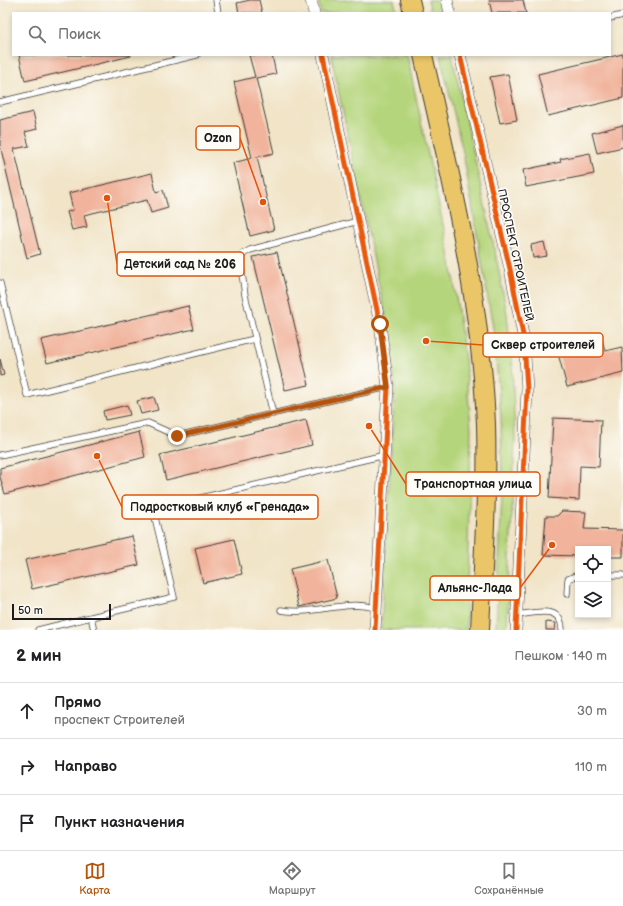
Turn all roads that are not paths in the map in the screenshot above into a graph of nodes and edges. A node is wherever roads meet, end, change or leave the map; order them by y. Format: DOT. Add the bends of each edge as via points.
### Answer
graph roads {
  1 [pos="216,0"];
  2 [pos="311,0"];
  3 [pos="410,0"];
  4 [pos="447,0"];
  5 [pos="218,12"];
  6 [pos="314,12"];
  7 [pos="413,12"];
  8 [pos="450,12"];
  9 [pos="623,15"];
  10 [pos="611,18"];
  11 [pos="193,56"];
  12 [pos="323,56"];
  13 [pos="423,56"];
  14 [pos="460,56"];
  15 [pos="0,102"];
  16 [pos="358,221"];
  17 [pos="0,283"];
  18 [pos="254,340"];
  19 [pos="388,387"];
  20 [pos="273,414"];
  21 [pos="386,454"];
  22 [pos="0,455"];
  23 [pos="611,575"];
  24 [pos="623,575"];
  25 [pos="575,576"];
  26 [pos="566,594"];
  27 [pos="376,608"];
  28 [pos="281,610"];
  29 [pos="517,615"];
  30 [pos="91,617"];
  31 [pos="38,630"];
  32 [pos="94,630"];
  33 [pos="375,630"];
  34 [pos="480,630"];
  35 [pos="516,630"];
  36 [pos="562,630"];
  1 -- 5 [label="lane"];
  2 -- 6 [label="street"];
  3 -- 7 [label="main road"];
  4 -- 8 [label="street"];
  9 -- 10 [label="lane"];
  11 -- 15 [label="lane"];
  12 -- 16 [label="street"];
  13 -- 34 [label="main road" via="467,258 479,347 486,424 486,500"];
  14 -- 29 [label="street, ПРОСПЕКТ СТРОИТЕЛЕЙ" via="524,340 527,390"];
  16 -- 18 [label="lane" via="243,254 241,266"];
  16 -- 19 [label="street" via="380,324"];
  17 -- 18 [label="lane" via="27,395"];
  18 -- 20 [label="lane"];
  19 -- 20 [label="lane"];
  19 -- 21 [label="street"];
  20 -- 22 [label="lane" via="177,436 148,423"];
  21 -- 27 [label="street"];
  21 -- 30 [label="lane" via="153,509 174,597"];
  23 -- 24 [label="lane"];
  25 -- 26 [label="lane" via="568,579"];
  27 -- 28 [label="lane" via="356,604 295,613"];
  27 -- 33 [label="street"];
  29 -- 35 [label="street, ПРОСПЕКТ СТРОИТЕЛЕЙ"];
  29 -- 36 [label="lane" via="555,613 559,616"];
  30 -- 31 [label="lane"];
  30 -- 32 [label="lane"];
}
